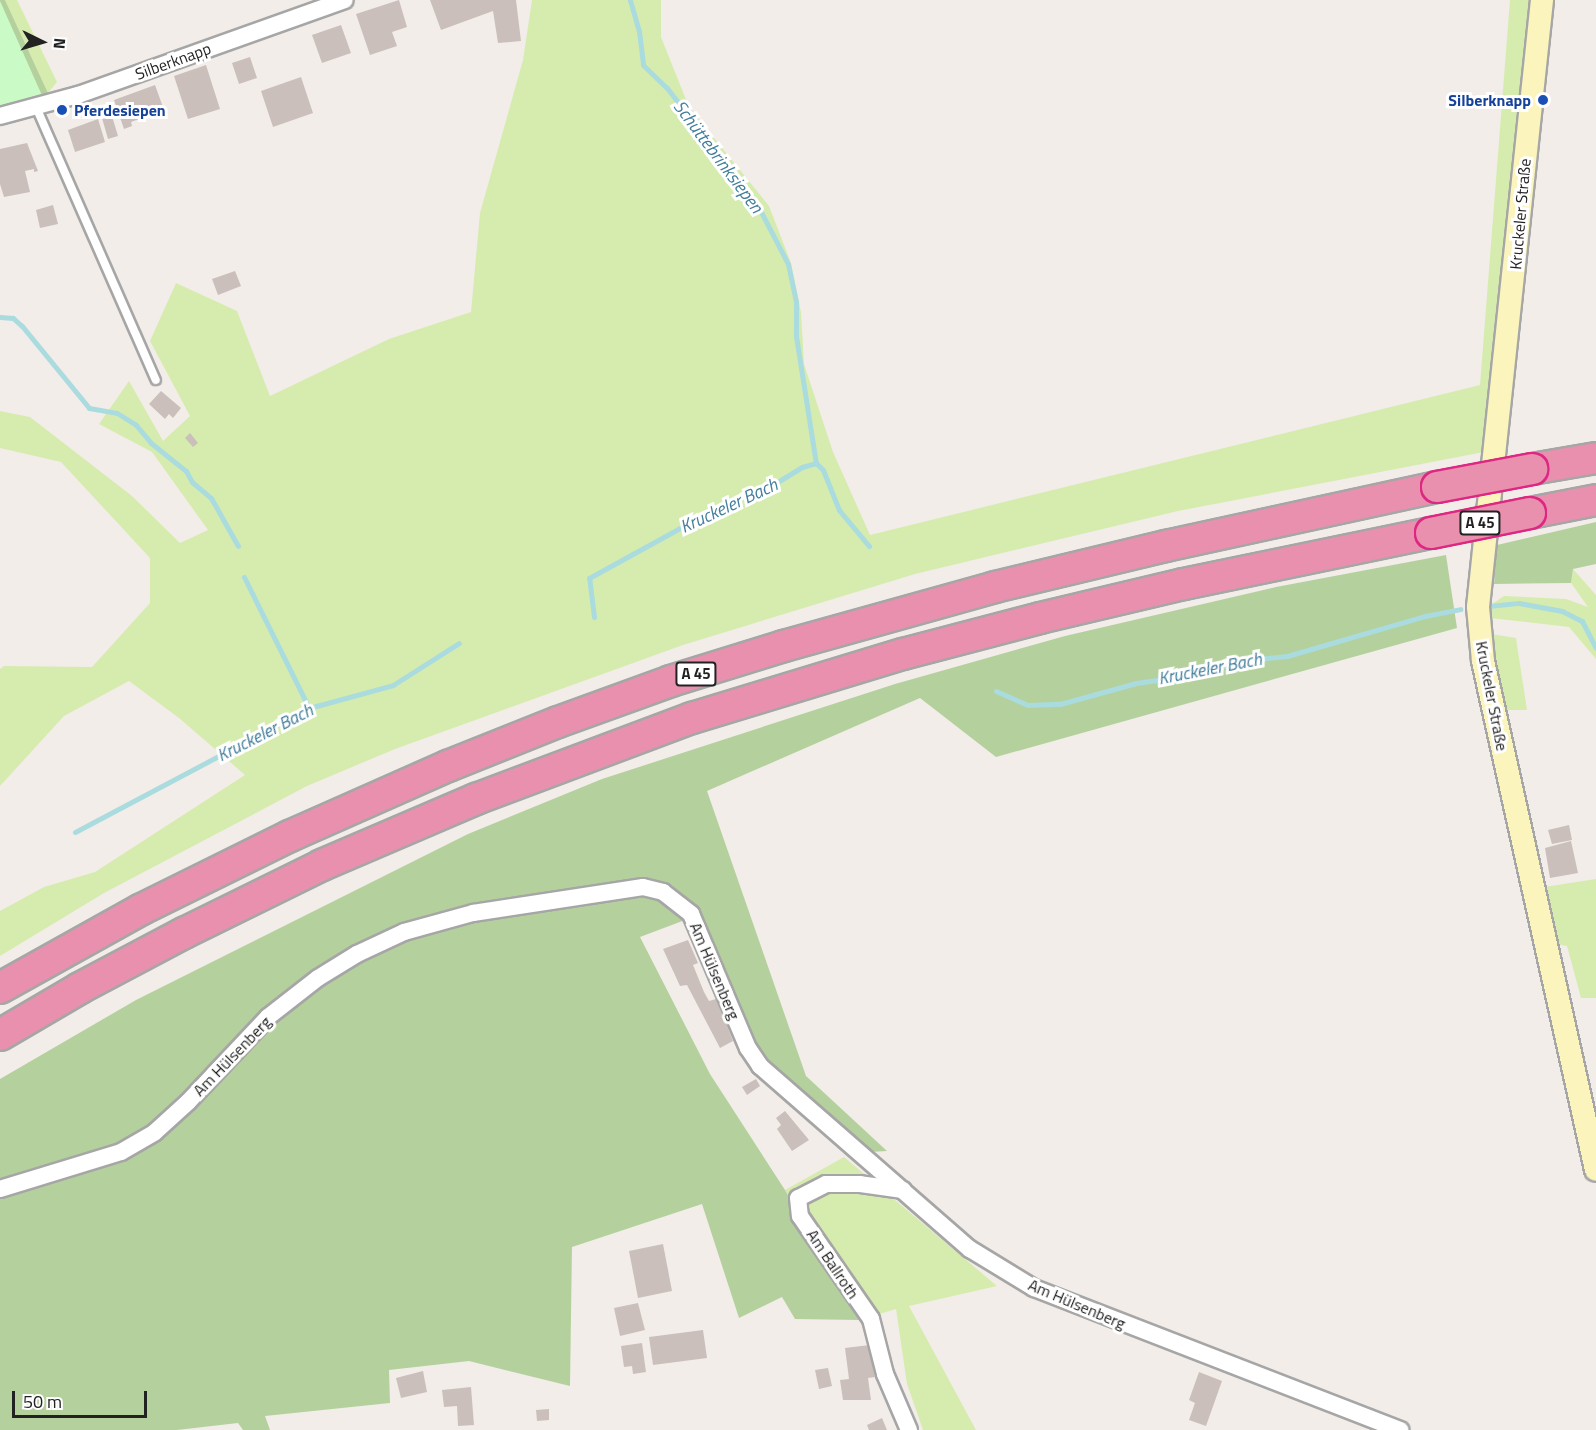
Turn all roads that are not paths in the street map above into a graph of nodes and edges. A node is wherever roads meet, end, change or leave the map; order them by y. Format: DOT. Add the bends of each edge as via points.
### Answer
graph roads {
  1 [pos="345,0"];
  2 [pos="1542,0"];
  3 [pos="36,107"];
  4 [pos="0,117"];
  5 [pos="156,380"];
  6 [pos="1596,458"];
  7 [pos="1596,500"];
  8 [pos="0,988"];
  9 [pos="0,1035"];
  10 [pos="1596,1170"];
  11 [pos="0,1189"];
  12 [pos="903,1190"];
  13 [pos="909,1430"];
  14 [pos="1400,1430"];
  1 -- 3 [label="street, Silberknapp"];
  2 -- 10 [label="street, Kruckeler Straße" via="1478,607 1483,661"];
  3 -- 4 [label="street, Silberknapp"];
  3 -- 5 [label="lane"];
  6 -- 8 [label="highway, A 45, bridge" via="1437,487 995,587 671,681 459,762 300,831 152,904"];
  7 -- 9 [label="highway, A 45, bridge" via="1184,584 1040,618 892,657 692,718 476,799 332,861 184,933"];
  11 -- 12 [label="street, Am Hülsenberg" via="121,1152 155,1132 268,1017 357,954 404,932 473,913 643,887 663,892 691,914 748,1048 760,1066"];
  12 -- 13 [label="street, Am Ballroth" via="826,1184 798,1198 800,1216 871,1319 885,1374"];
  12 -- 14 [label="street, Am Hülsenberg" via="970,1249 1034,1287"];
}
